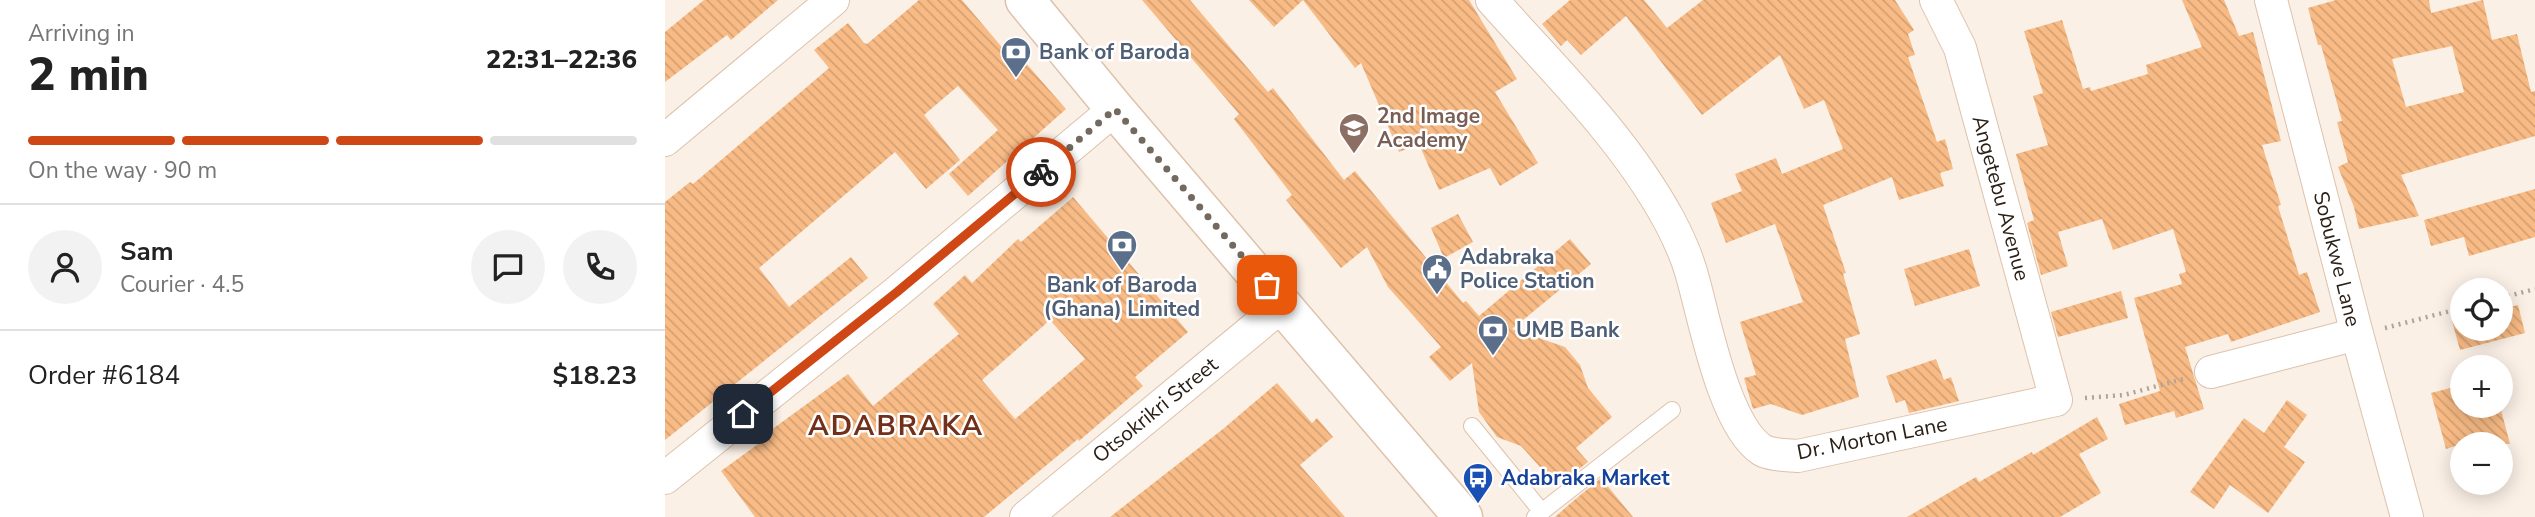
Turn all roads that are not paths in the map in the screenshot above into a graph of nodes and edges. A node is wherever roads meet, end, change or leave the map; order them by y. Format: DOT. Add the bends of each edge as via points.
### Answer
graph roads {
  1 [pos="833,0"];
  2 [pos="1025,0"];
  3 [pos="1492,0"];
  4 [pos="1935,0"];
  5 [pos="2270,0"];
  6 [pos="1115,109"];
  7 [pos="665,140"];
  8 [pos="1284,304"];
  9 [pos="2357,334"];
  10 [pos="2211,372"];
  11 [pos="2056,400"];
  12 [pos="1672,410"];
  13 [pos="1472,426"];
  14 [pos="665,478"];
  15 [pos="1449,512"];
  16 [pos="1539,514"];
  17 [pos="1026,517"];
  18 [pos="2407,517"];
  1 -- 7 [label="street"];
  2 -- 6 [label="main road"];
  3 -- 11 [label="street, Dr. Morton Lane" via="1627,152 1669,220 1692,275 1732,408 1762,451 1798,456"];
  4 -- 11 [label="street, Angetebu Avenue" via="1960,48"];
  5 -- 9 [label="street, Sobukwe Lane"];
  6 -- 8 [label="main road"];
  6 -- 14 [label="street"];
  8 -- 15 [label="main road"];
  8 -- 17 [label="street, Otsokrikri Street"];
  9 -- 10 [label="street"];
  9 -- 18 [label="street, Sobukwe Lane"];
  12 -- 16 [label="lane"];
  13 -- 16 [label="lane"];
}
